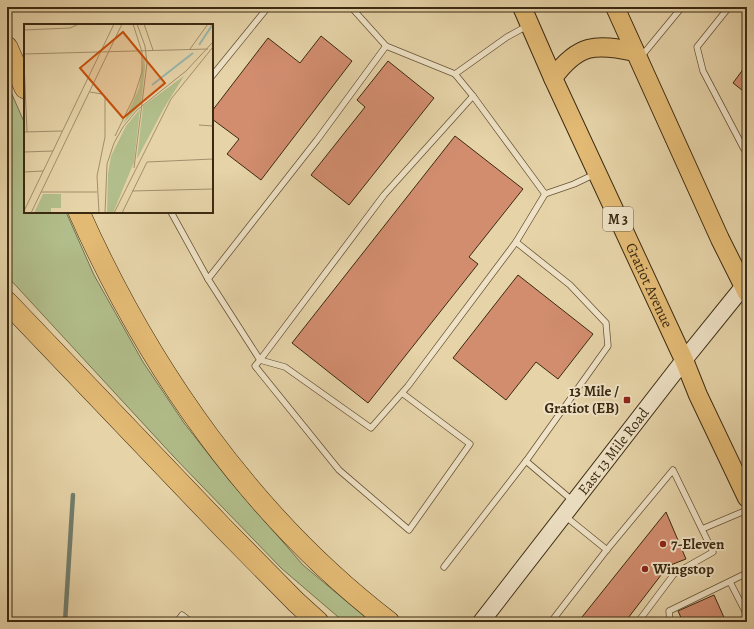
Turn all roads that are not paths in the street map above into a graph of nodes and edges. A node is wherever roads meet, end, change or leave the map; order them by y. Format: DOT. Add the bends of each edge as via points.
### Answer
graph roads {
  1 [pos="268,7"];
  2 [pos="351,7"];
  3 [pos="522,7"];
  4 [pos="615,7"];
  5 [pos="682,7"];
  6 [pos="729,7"];
  7 [pos="530,25"];
  8 [pos="386,46"];
  9 [pos="7,47"];
  10 [pos="637,56"];
  11 [pos="455,74"];
  12 [pos="213,75"];
  13 [pos="553,78"];
  14 [pos="24,86"];
  15 [pos="473,96"];
  16 [pos="747,152"];
  17 [pos="597,173"];
  18 [pos="545,194"];
  19 [pos="79,213"];
  20 [pos="172,213"];
  21 [pos="516,242"];
  22 [pos="208,279"];
  23 [pos="746,287"];
  24 [pos="12,307"];
  25 [pos="260,360"];
  26 [pos="684,360"];
  27 [pos="402,393"];
  28 [pos="526,461"];
  29 [pos="747,498"];
  30 [pos="575,502"];
  31 [pos="747,510"];
  32 [pos="564,516"];
  33 [pos="702,528"];
  34 [pos="607,550"];
  35 [pos="444,567"];
  36 [pos="747,573"];
  37 [pos="730,582"];
  38 [pos="747,615"];
  39 [pos="177,622"];
  40 [pos="191,622"];
  41 [pos="318,622"];
  42 [pos="389,622"];
  43 [pos="481,622"];
  44 [pos="551,622"];
  45 [pos="638,622"];
  46 [pos="670,622"];
  1 -- 12 [label="lane"];
  2 -- 8 [label="lane"];
  3 -- 7 [label="main road, Gratiot Avenue / M 3"];
  4 -- 10 [label="main road"];
  5 -- 10 [label="lane"];
  6 -- 16 [label="lane" via="698,47 703,71"];
  7 -- 11 [label="lane" via="507,36"];
  7 -- 13 [label="main road, Gratiot Avenue / M 3"];
  8 -- 11 [label="lane"];
  8 -- 22 [label="lane" via="317,140"];
  9 -- 14 [label="highway"];
  10 -- 13 [label="main road" via="616,48 584,50 563,64"];
  10 -- 23 [label="main road" via="720,239"];
  11 -- 15 [label="lane"];
  13 -- 17 [label="main road, Gratiot Avenue / M 3"];
  15 -- 18 [label="lane"];
  15 -- 25 [label="lane" via="384,195"];
  17 -- 18 [label="lane"];
  17 -- 26 [label="main road, Gratiot Avenue / M 3"];
  18 -- 21 [label="lane"];
  19 -- 42 [label="highway" via="98,254 144,338 176,390 216,445 265,505 312,556"];
  20 -- 22 [label="lane"];
  21 -- 27 [label="lane"];
  21 -- 28 [label="lane" via="570,284 606,323 608,346"];
  22 -- 25 [label="lane"];
  23 -- 26 [label="main road, East 13 Mile Road"];
  24 -- 41 [label="highway" via="226,531"];
  25 -- 27 [label="lane" via="285,367 371,428"];
  25 -- 27 [label="lane" via="256,366 339,470 409,530 470,444"];
  26 -- 29 [label="main road, Gratiot Avenue / M 3"];
  26 -- 30 [label="main road, East 13 Mile Road"];
  28 -- 30 [label="lane"];
  28 -- 35 [label="lane"];
  30 -- 32 [label="main road, East 13 Mile Road"];
  31 -- 33 [label="lane"];
  32 -- 34 [label="lane"];
  32 -- 43 [label="main road, East 13 Mile Road"];
  33 -- 34 [label="lane" via="673,470"];
  33 -- 45 [label="lane" via="713,552 674,574"];
  34 -- 44 [label="lane"];
  36 -- 37 [label="lane"];
  37 -- 38 [label="lane"];
  37 -- 46 [label="lane" via="668,611"];
  39 -- 40 [label="lane" via="182,615"];
}
